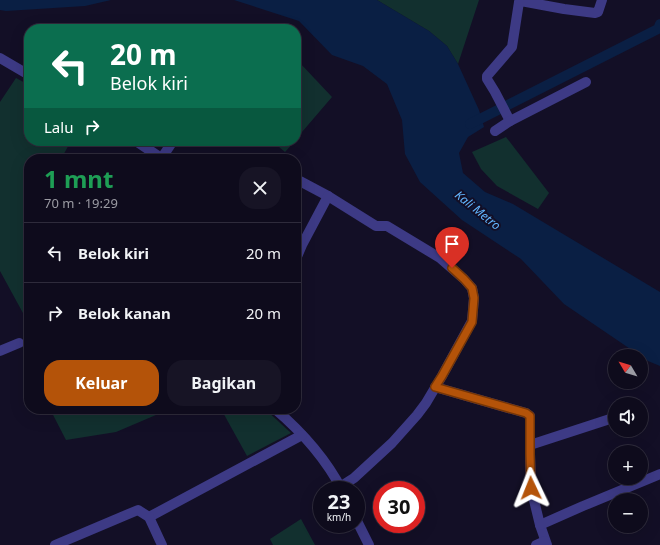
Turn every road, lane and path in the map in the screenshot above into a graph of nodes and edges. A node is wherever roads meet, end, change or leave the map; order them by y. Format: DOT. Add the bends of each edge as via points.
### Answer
graph roads {
  1 [pos="602,0"];
  2 [pos="0,58"];
  3 [pos="24,72"];
  4 [pos="586,82"];
  5 [pos="510,121"];
  6 [pos="495,131"];
  7 [pos="143,146"];
  8 [pos="154,154"];
  9 [pos="301,182"];
  10 [pos="328,196"];
  11 [pos="301,247"];
  12 [pos="19,343"];
  13 [pos="0,351"];
  14 [pos="435,387"];
  15 [pos="281,414"];
  16 [pos="608,420"];
  17 [pos="302,435"];
  18 [pos="530,445"];
  19 [pos="660,474"];
  20 [pos="336,481"];
  21 [pos="350,481"];
  22 [pos="149,517"];
  23 [pos="540,526"];
  24 [pos="363,533"];
  25 [pos="543,544"];
  26 [pos="55,545"];
  27 [pos="162,545"];
  28 [pos="369,545"];
  1 -- 5 [label="street" via="598,12 595,13 519,2 512,47 486,79"];
  2 -- 3 [label="street"];
  4 -- 5 [label="street"];
  5 -- 6 [label="street"];
  7 -- 8 [label="street"];
  9 -- 10 [label="street"];
  10 -- 11 [label="street"];
  10 -- 14 [label="street" via="376,226 387,226 440,258 472,288 472,322"];
  12 -- 13 [label="street"];
  14 -- 18 [label="street" via="526,413 530,416"];
  14 -- 21 [label="street" via="417,415 392,443"];
  15 -- 17 [label="street"];
  16 -- 18 [label="street"];
  17 -- 20 [label="street" via="320,456"];
  17 -- 22 [label="street"];
  18 -- 23 [label="street" via="531,488"];
  19 -- 23 [label="street"];
  22 -- 26 [label="street" via="138,510"];
  22 -- 27 [label="street"];
  23 -- 25 [label="street"];
  24 -- 28 [label="street"];
}
